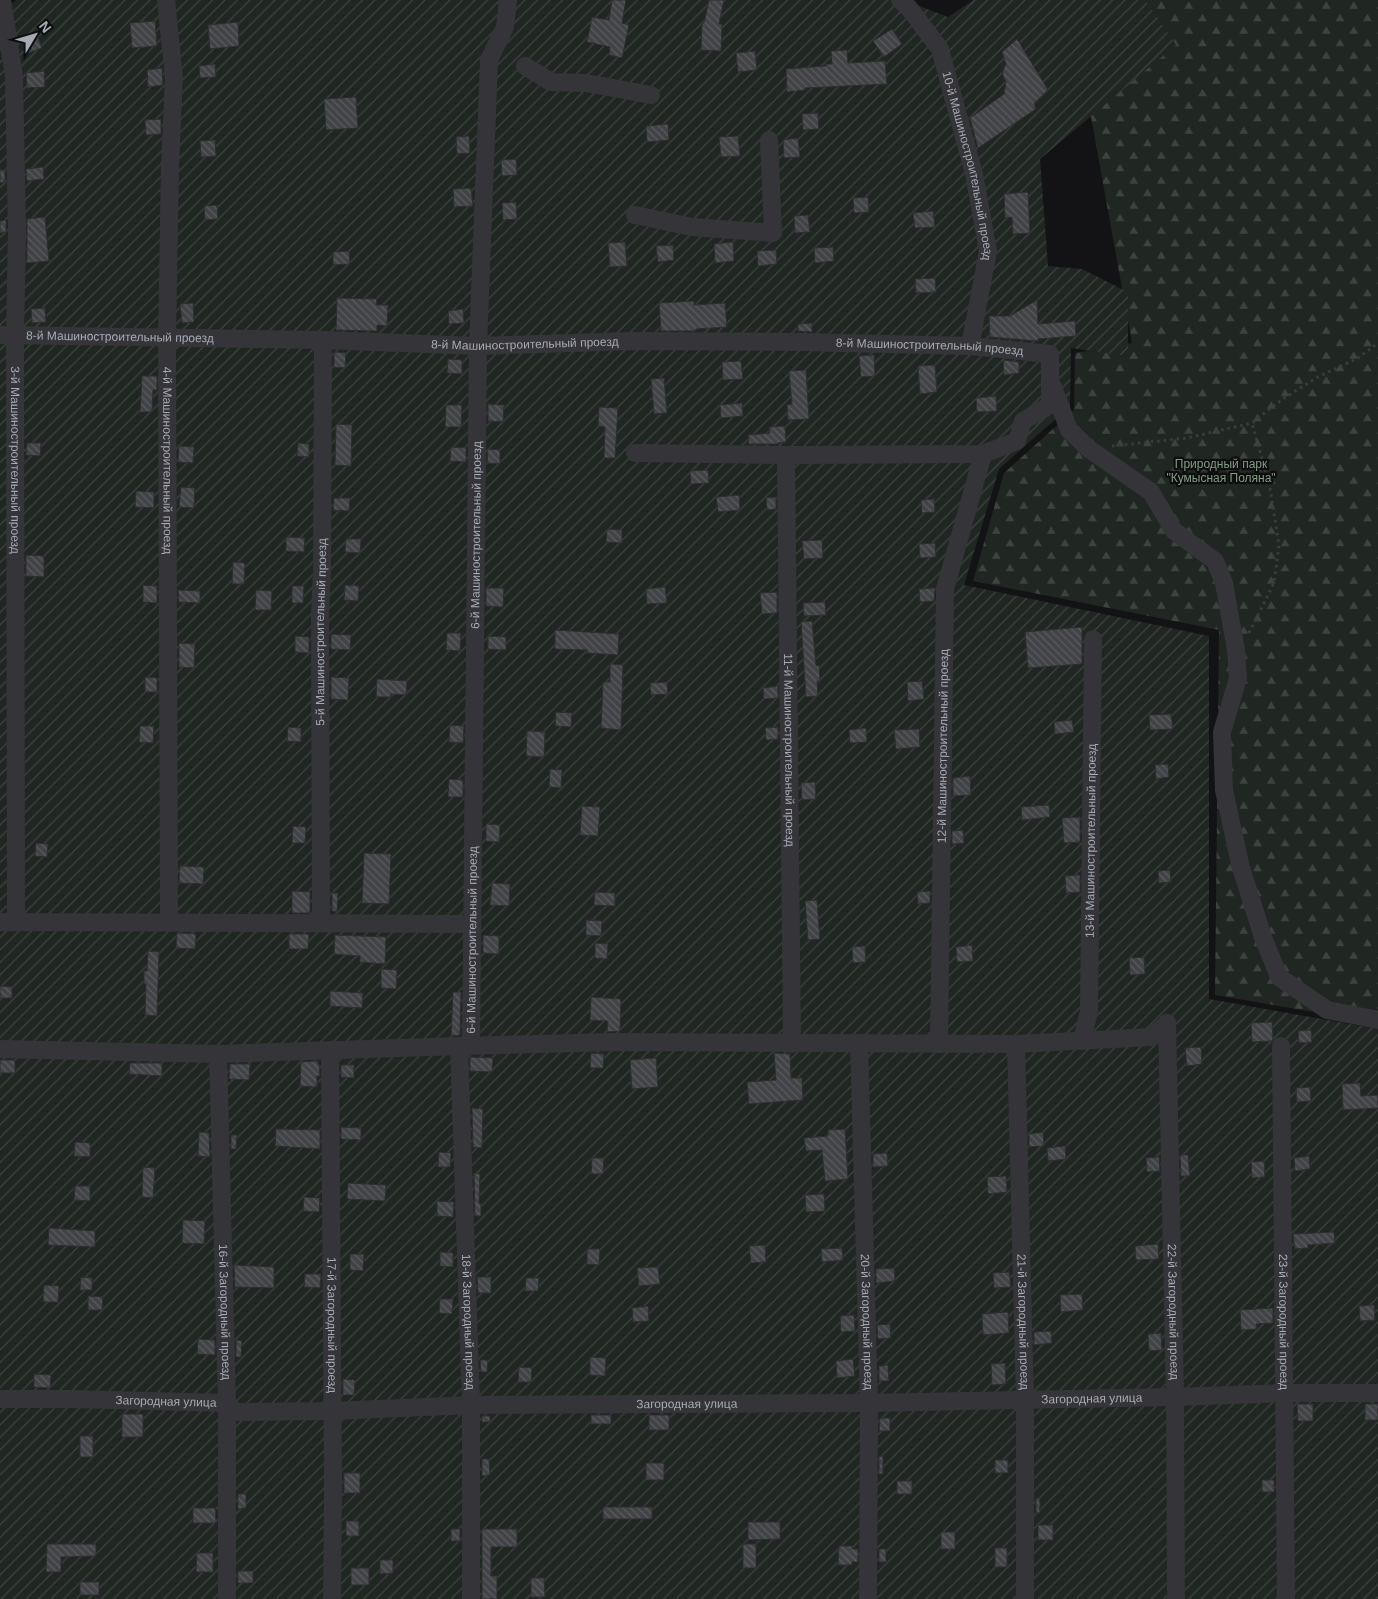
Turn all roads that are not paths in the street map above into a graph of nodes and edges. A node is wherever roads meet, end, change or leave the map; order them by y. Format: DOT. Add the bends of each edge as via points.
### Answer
graph roads {
  1 [pos="2,0"];
  2 [pos="166,0"];
  3 [pos="508,0"];
  4 [pos="900,0"];
  5 [pos="525,66"];
  6 [pos="652,95"];
  7 [pos="769,140"];
  8 [pos="635,215"];
  9 [pos="7,336"];
  10 [pos="167,338"];
  11 [pos="323,340"];
  12 [pos="478,346"];
  13 [pos="970,346"];
  14 [pos="1050,380"];
  15 [pos="636,453"];
  16 [pos="983,454"];
  17 [pos="786,455"];
  18 [pos="1094,639"];
  19 [pos="8,922"];
  20 [pos="169,923"];
  21 [pos="321,923"];
  22 [pos="472,924"];
  23 [pos="1378,1020"];
  24 [pos="1082,1041"];
  25 [pos="859,1043"];
  26 [pos="792,1044"];
  27 [pos="939,1044"];
  28 [pos="1016,1044"];
  29 [pos="465,1046"];
  30 [pos="1281,1046"];
  31 [pos="0,1050"];
  32 [pos="330,1050"];
  33 [pos="218,1054"];
  34 [pos="1284,1393"];
  35 [pos="1378,1393"];
  36 [pos="1175,1397"];
  37 [pos="0,1399"];
  38 [pos="1025,1399"];
  39 [pos="227,1403"];
  40 [pos="869,1403"];
  41 [pos="471,1405"];
  42 [pos="332,1411"];
  43 [pos="227,1599"];
  44 [pos="332,1599"];
  45 [pos="471,1599"];
  46 [pos="868,1599"];
  47 [pos="1025,1599"];
  48 [pos="1176,1599"];
  49 [pos="1286,1599"];
  1 -- 9 [label="street, 3-й Машиностроительный проезд" via="14,76 17,232"];
  2 -- 10 [label="street, 4-й Машиностроительный проезд" via="174,77"];
  3 -- 12 [label="street, 6-й Машиностроительный проезд" via="506,27 489,60"];
  4 -- 13 [label="street, 10-й Машиностроительный проезд" via="940,49 974,174 988,251"];
  5 -- 6 [label="street" via="551,82 586,83"];
  7 -- 8 [label="street" via="773,233 692,227"];
  9 -- 10 [label="street, 8-й Машиностроительный проезд"];
  9 -- 19 [label="street, 3-й Машиностроительный проезд"];
  10 -- 11 [label="street, 8-й Машиностроительный проезд"];
  10 -- 20 [label="street, 4-й Машиностроительный проезд"];
  11 -- 12 [label="street, 8-й Машиностроительный проезд"];
  11 -- 21 [label="street, 5-й Машиностроительный проезд"];
  12 -- 13 [label="street, 8-й Машиностроительный проезд" via="645,341"];
  12 -- 22 [label="street, 6-й Машиностроительный проезд"];
  13 -- 14 [label="street, 8-й Машиностроительный проезд" via="1050,354"];
  14 -- 16 [label="street" via="1050,405 1023,421 1017,441"];
  14 -- 23 [label="street" via="1069,430 1089,449 1151,492 1174,531 1215,561 1224,583 1238,678 1222,732 1224,790 1242,868 1263,938 1279,977 1327,1010"];
  15 -- 17 [label="street"];
  16 -- 17 [label="street"];
  16 -- 27 [label="street, 12-й Машиностроительный проезд" via="945,589"];
  17 -- 26 [label="street, 11-й Машиностроительный проезд"];
  18 -- 24 [label="street, 13-й Машиностроительный проезд" via="1089,1011"];
  19 -- 20 [label="street"];
  20 -- 21 [label="street"];
  21 -- 22 [label="street"];
  22 -- 29 [label="street, 6-й Машиностроительный проезд"];
  24 -- 28 [label="street"];
  24 -- 36 [label="street, 22-й Загородный проезд" via="1152,1037 1167,1023"];
  25 -- 26 [label="street"];
  25 -- 27 [label="street"];
  25 -- 40 [label="street, 20-й Загородный проезд"];
  26 -- 29 [label="street" via="633,1042"];
  27 -- 28 [label="street"];
  28 -- 38 [label="street, 21-й Загородный проезд"];
  29 -- 32 [label="street"];
  29 -- 41 [label="street, 18-й Загородный проезд"];
  30 -- 34 [label="street, 23-й Загородный проезд"];
  31 -- 33 [label="street"];
  32 -- 33 [label="street"];
  32 -- 42 [label="street, 17-й Загородный проезд"];
  33 -- 39 [label="street, 16-й Загородный проезд"];
  34 -- 35 [label="street, Загородная улица"];
  34 -- 36 [label="street, Загородная улица"];
  34 -- 49 [label="street, 23-й Загородный проезд"];
  36 -- 38 [label="street, Загородная улица"];
  36 -- 48 [label="street, 22-й Загородный проезд"];
  37 -- 39 [label="street, Загородная улица"];
  38 -- 40 [label="street, Загородная улица"];
  38 -- 47 [label="street, 21-й Загородный проезд"];
  39 -- 42 [label="street, Загородная улица" via="235,1412"];
  39 -- 43 [label="street, 16-й Загородный проезд"];
  40 -- 41 [label="street, Загородная улица"];
  40 -- 46 [label="street, 20-й Загородный проезд"];
  41 -- 42 [label="street, Загородная улица"];
  41 -- 45 [label="street, 18-й Загородный проезд"];
  42 -- 44 [label="street, 17-й Загородный проезд"];
}
